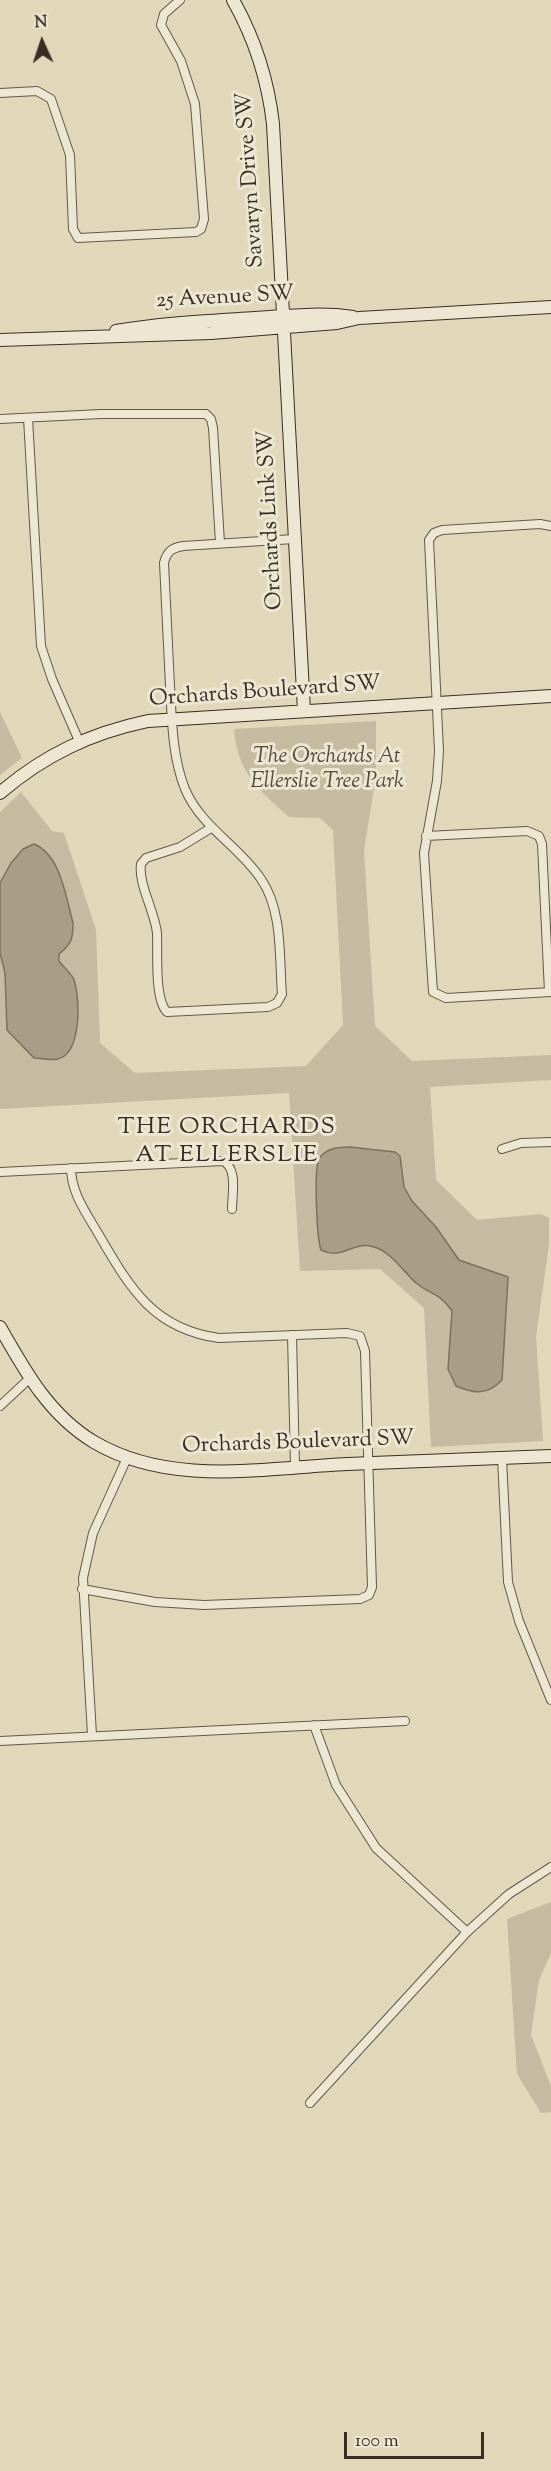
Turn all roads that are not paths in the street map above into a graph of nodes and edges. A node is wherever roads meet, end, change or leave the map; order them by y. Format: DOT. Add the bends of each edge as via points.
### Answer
graph roads {
  1 [pos="180,0"];
  2 [pos="233,0"];
  3 [pos="0,93"];
  4 [pos="551,307"];
  5 [pos="283,321"];
  6 [pos="0,340"];
  7 [pos="28,418"];
  8 [pos="0,419"];
  9 [pos="551,526"];
  10 [pos="294,539"];
  11 [pos="220,543"];
  12 [pos="551,696"];
  13 [pos="436,704"];
  14 [pos="304,711"];
  15 [pos="172,718"];
  16 [pos="79,741"];
  17 [pos="0,793"];
  18 [pos="211,828"];
  19 [pos="426,836"];
  20 [pos="550,992"];
  21 [pos="551,1142"];
  22 [pos="502,1149"];
  23 [pos="71,1168"];
  24 [pos="0,1172"];
  25 [pos="232,1209"];
  26 [pos="0,1328"];
  27 [pos="292,1335"];
  28 [pos="30,1378"];
  29 [pos="0,1406"];
  30 [pos="551,1456"];
  31 [pos="127,1458"];
  32 [pos="501,1458"];
  33 [pos="367,1463"];
  34 [pos="295,1466"];
  35 [pos="82,1589"];
  36 [pos="551,1700"];
  37 [pos="405,1721"];
  38 [pos="314,1725"];
  39 [pos="92,1735"];
  40 [pos="0,1741"];
  41 [pos="551,1867"];
  42 [pos="467,1932"];
  43 [pos="310,2103"];
  1 -- 3 [label="street" via="161,20 195,104 204,219 201,229 191,234 87,239 76,236 70,155 53,102 37,91"];
  2 -- 5 [label="street, Savaryn Drive SW" via="257,51 270,100"];
  4 -- 5 [label="street, 25 Avenue SW" via="359,318 337,314"];
  5 -- 6 [label="street, 25 Avenue SW" via="148,324 94,335"];
  5 -- 10 [label="street, Orchards Link SW"];
  7 -- 8 [label="street"];
  7 -- 11 [label="street" via="196,412 209,416"];
  7 -- 16 [label="street" via="41,646"];
  9 -- 13 [label="street" via="442,530 432,535 428,547"];
  10 -- 11 [label="street"];
  10 -- 14 [label="street, Orchards Link SW"];
  11 -- 15 [label="street" via="183,546 166,555"];
  12 -- 13 [label="street, Orchards Boulevard SW"];
  13 -- 14 [label="street, Orchards Boulevard SW"];
  13 -- 19 [label="street" via="438,770"];
  14 -- 15 [label="street, Orchards Boulevard SW"];
  15 -- 16 [label="street, Orchards Boulevard SW" via="120,727"];
  15 -- 18 [label="street" via="184,787"];
  16 -- 17 [label="street, Orchards Boulevard SW" via="47,757"];
  18 -- 18 [label="street" via="188,843 146,858 141,864 156,925 160,997 167,1012 268,1008 282,994 278,933 269,885"];
  19 -- 20 [label="street" via="527,831 539,836"];
  19 -- 20 [label="street" via="424,861 433,992 446,998"];
  21 -- 22 [label="street" via="521,1143"];
  23 -- 24 [label="street"];
  23 -- 25 [label="street" via="223,1161 232,1171"];
  23 -- 27 [label="street" via="81,1205 128,1284 160,1316 188,1332 202,1335"];
  26 -- 28 [label="street, Orchards Boulevard SW"];
  27 -- 33 [label="street" via="347,1333 360,1336 363,1341"];
  27 -- 34 [label="street"];
  28 -- 29 [label="street"];
  28 -- 31 [label="street, Orchards Boulevard SW" via="75,1429"];
  30 -- 32 [label="street, Orchards Boulevard SW"];
  31 -- 34 [label="street, Orchards Boulevard SW" via="195,1471"];
  31 -- 35 [label="street" via="93,1533"];
  32 -- 33 [label="street, Orchards Boulevard SW"];
  32 -- 36 [label="street" via="508,1582 519,1621"];
  33 -- 34 [label="street, Orchards Boulevard SW"];
  33 -- 35 [label="street" via="372,1587 366,1597 204,1605 155,1602"];
  35 -- 39 [label="street"];
  37 -- 38 [label="street"];
  38 -- 39 [label="street"];
  38 -- 42 [label="street" via="336,1785 376,1848"];
  39 -- 40 [label="street"];
  41 -- 42 [label="street" via="509,1894"];
  42 -- 43 [label="street"];
}
